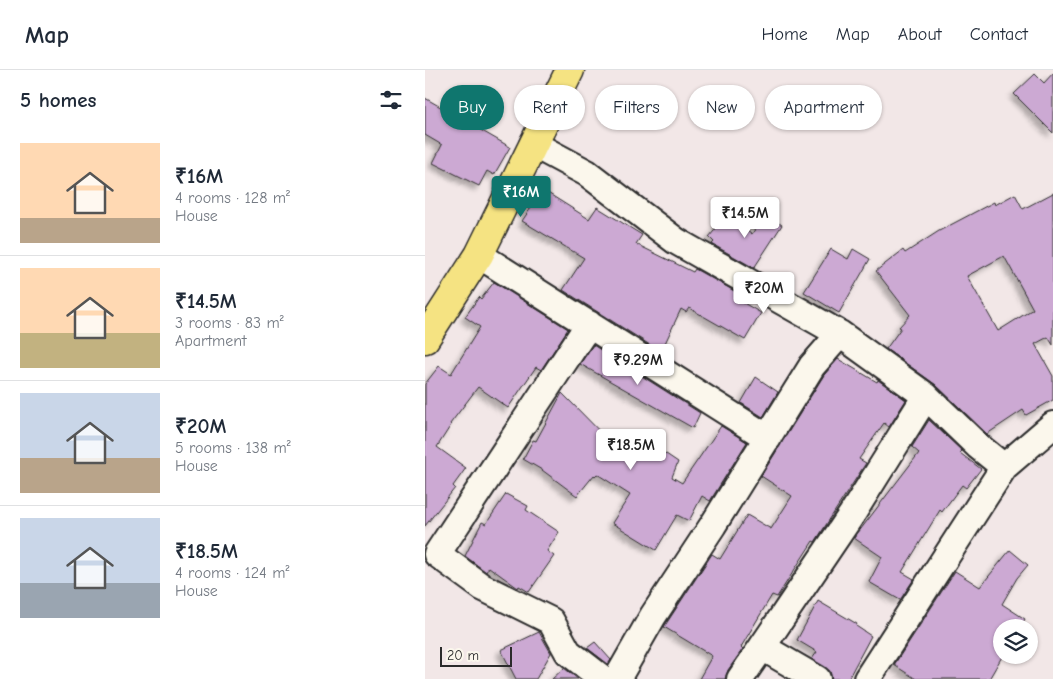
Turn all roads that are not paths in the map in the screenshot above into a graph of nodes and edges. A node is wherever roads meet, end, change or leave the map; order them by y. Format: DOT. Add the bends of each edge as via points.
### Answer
graph roads {
  1 [pos="570,70"];
  2 [pos="533,144"];
  3 [pos="479,255"];
  4 [pos="589,324"];
  5 [pos="840,334"];
  6 [pos="425,339"];
  7 [pos="926,396"];
  8 [pos="1053,425"];
  9 [pos="768,438"];
  10 [pos="1004,467"];
  11 [pos="762,647"];
  12 [pos="603,679"];
  13 [pos="617,679"];
  14 [pos="740,679"];
  15 [pos="817,679"];
  16 [pos="867,679"];
  1 -- 2 [label="main road"];
  2 -- 3 [label="main road"];
  2 -- 5 [label="street" via="587,173 676,241"];
  3 -- 4 [label="street"];
  3 -- 6 [label="main road"];
  4 -- 9 [label="street"];
  4 -- 12 [label="street" via="437,554 482,587 551,621 568,652"];
  5 -- 7 [label="street"];
  5 -- 9 [label="street" via="811,366"];
  7 -- 10 [label="street" via="977,446"];
  7 -- 11 [label="street" via="852,514"];
  8 -- 10 [label="street"];
  9 -- 13 [label="street" via="653,616"];
  10 -- 16 [label="street"];
  11 -- 14 [label="street"];
  11 -- 15 [label="street"];
}
